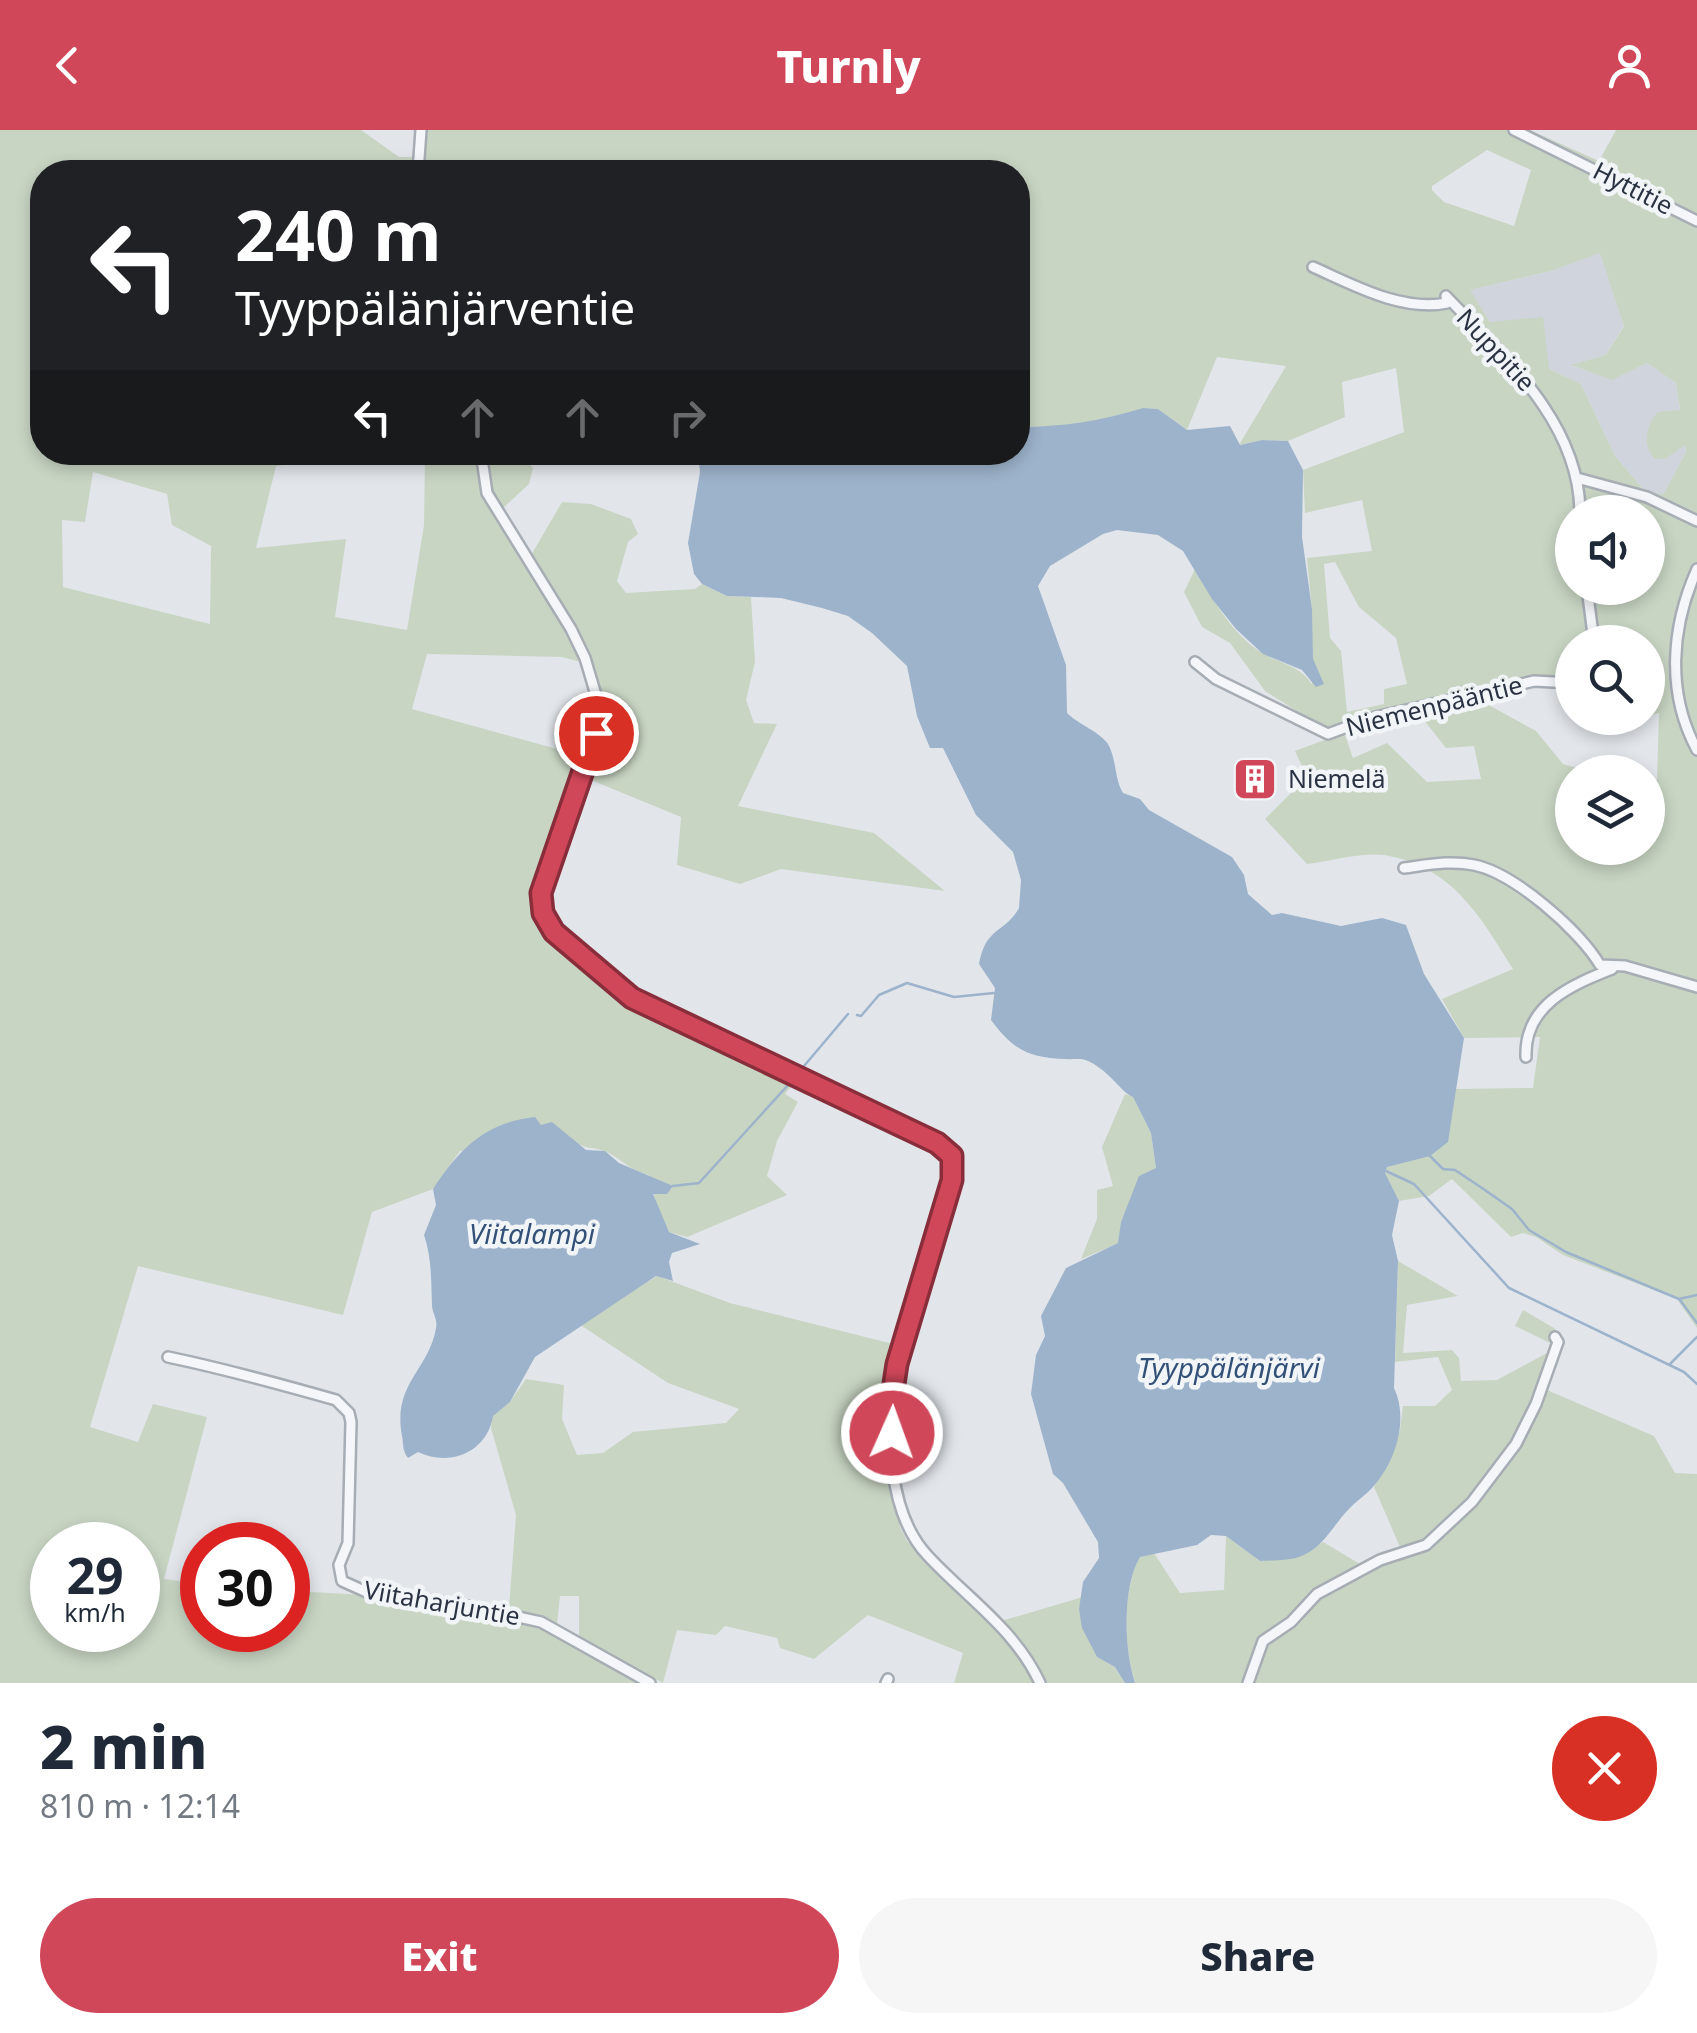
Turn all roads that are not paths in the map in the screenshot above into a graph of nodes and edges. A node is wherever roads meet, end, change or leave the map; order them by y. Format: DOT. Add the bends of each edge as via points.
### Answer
graph roads {
  1 [pos="421,130"];
  2 [pos="1514,130"];
  3 [pos="419,160"];
  4 [pos="1697,220"];
  5 [pos="1313,266"];
  6 [pos="484,465"];
  7 [pos="1577,478"];
  8 [pos="1578,495"];
  9 [pos="1697,521"];
  10 [pos="1697,569"];
  11 [pos="1195,662"];
  12 [pos="1555,682"];
  13 [pos="1697,750"];
  14 [pos="1404,868"];
  15 [pos="1614,968"];
  16 [pos="1697,987"];
  17 [pos="1526,1057"];
  18 [pos="1555,1336"];
  19 [pos="168,1357"];
  20 [pos="650,1683"];
  21 [pos="1040,1683"];
  22 [pos="1248,1683"];
  1 -- 3 [label="street"];
  2 -- 4 [label="street, Hyttitie"];
  5 -- 7 [label="street, Nuppitie" via="1396,301 1434,306 1447,303 1446,296 1541,398"];
  6 -- 21 [label="street" via="487,493 570,629 596,695 596,733 541,893 547,922 632,998 937,1143 952,1156 952,1180 894,1378 897,1489 907,1525 927,1555 1004,1629"];
  7 -- 8 [label="street"];
  7 -- 9 [label="street" via="1647,497"];
  10 -- 13 [label="street" via="1675,662 1681,710"];
  11 -- 12 [label="street, Niemenpääntie" via="1328,734 1371,718"];
  14 -- 15 [label="street" via="1480,866 1544,905 1600,965"];
  15 -- 16 [label="street"];
  15 -- 17 [label="street" via="1548,1002 1529,1033"];
  18 -- 22 [label="street" via="1536,1404 1506,1462 1472,1502 1426,1545 1380,1560 1317,1594 1263,1640"];
  19 -- 20 [label="street, Viitaharjuntie" via="336,1400 350,1413 342,1580 371,1594 541,1622"];
}
